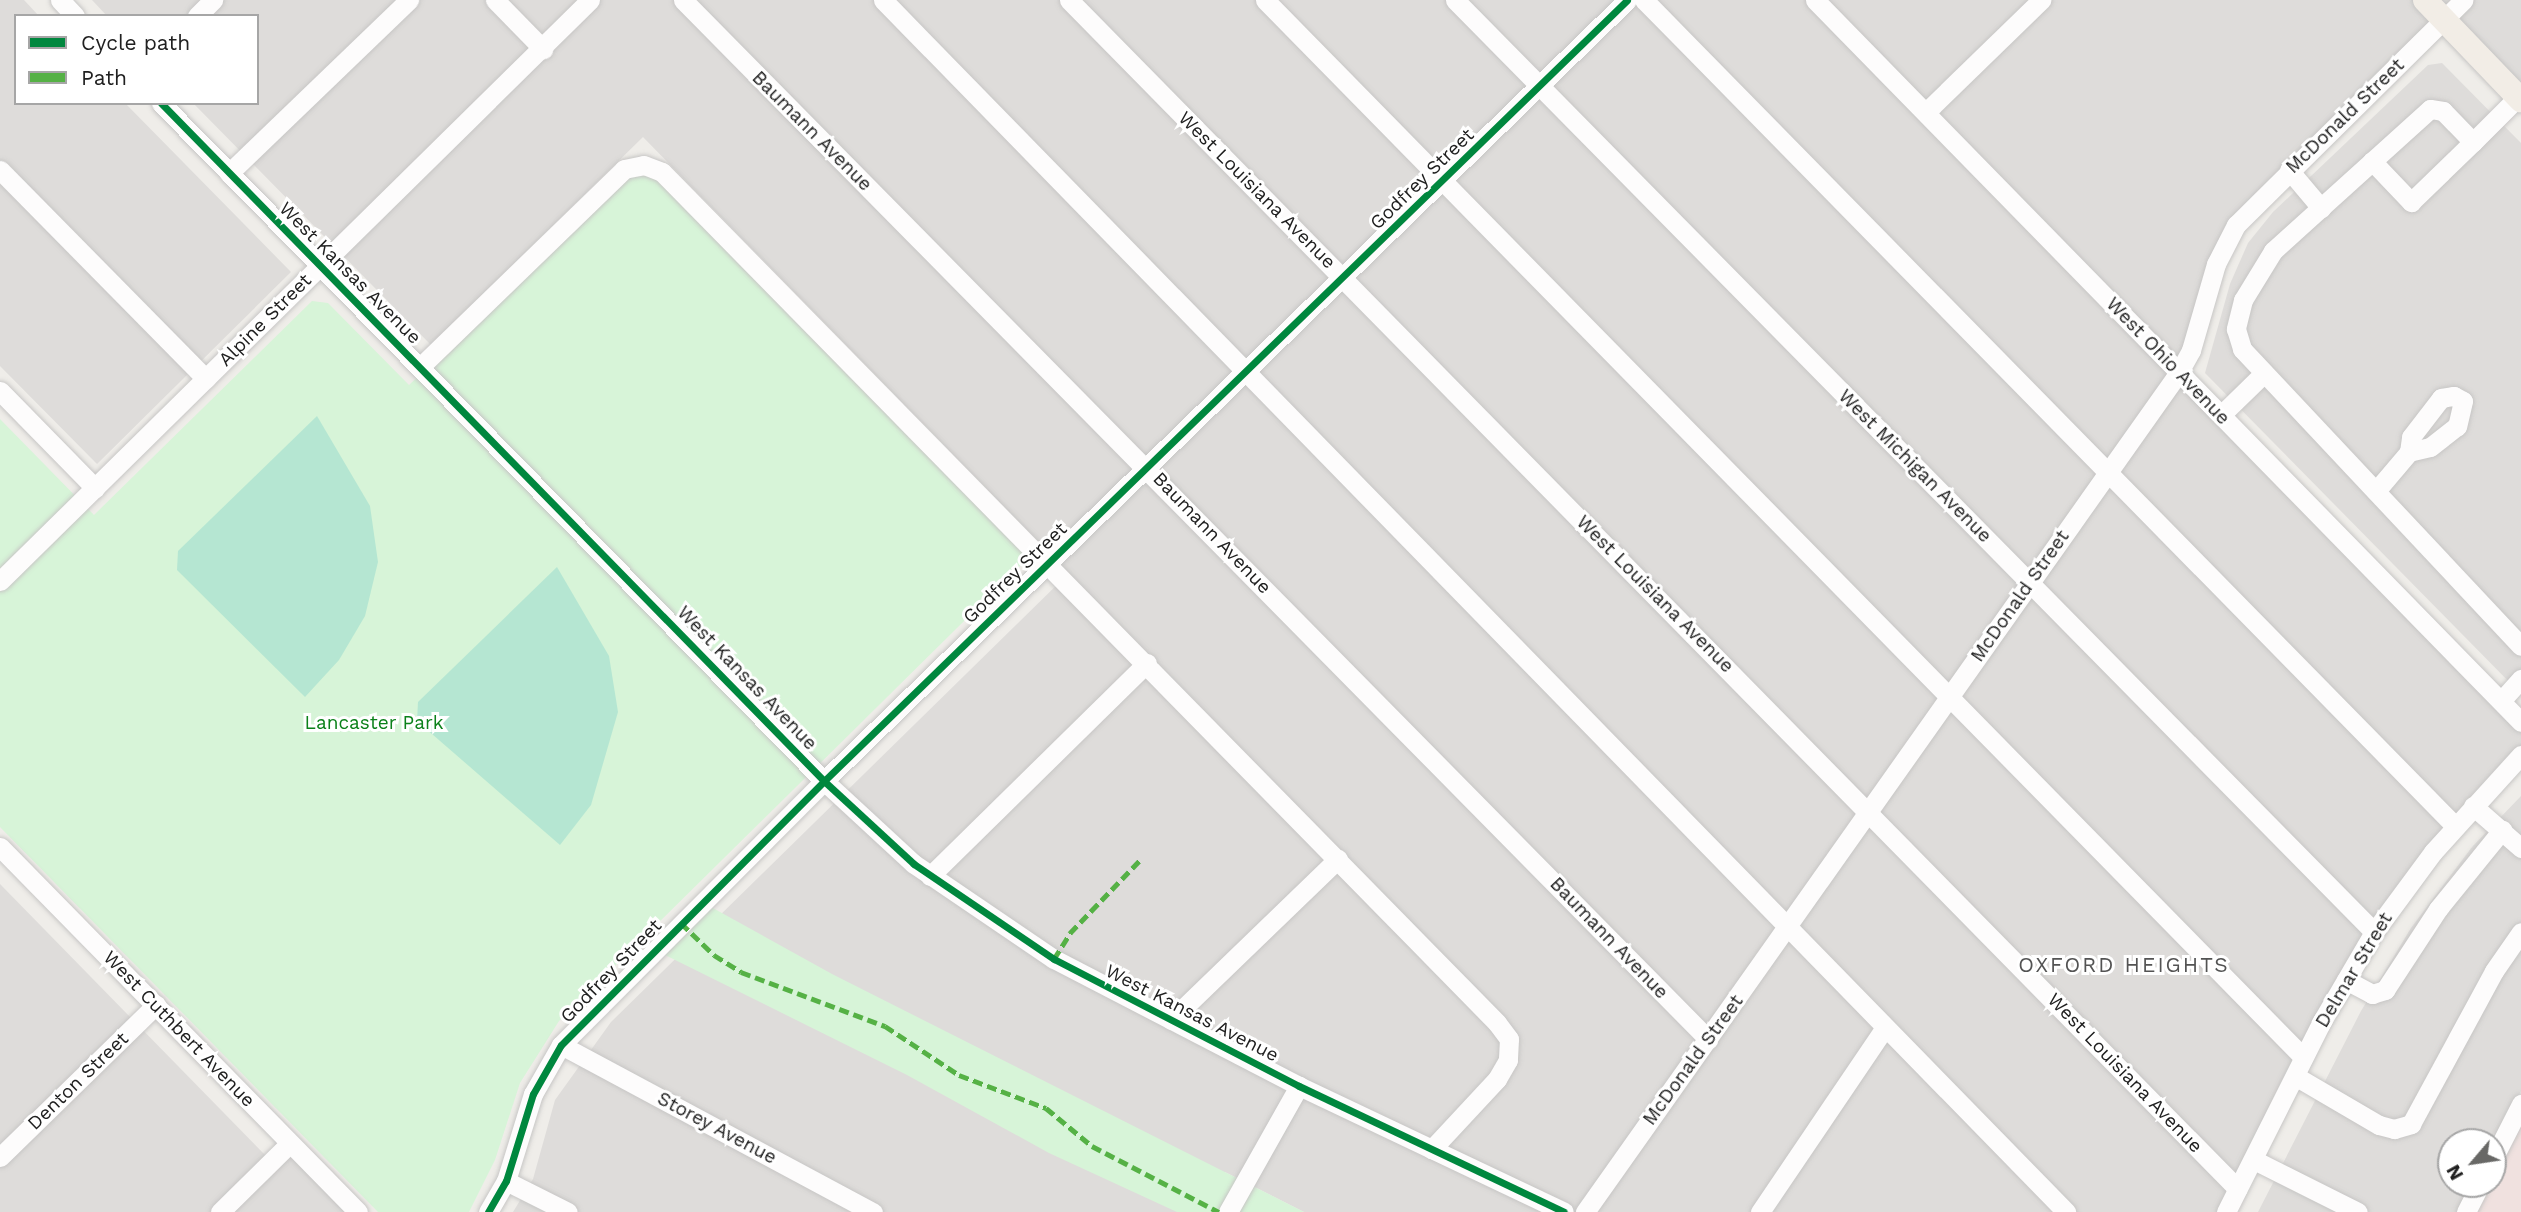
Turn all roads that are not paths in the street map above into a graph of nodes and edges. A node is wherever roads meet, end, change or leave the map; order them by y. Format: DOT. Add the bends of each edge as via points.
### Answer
graph roads {
  1 [pos="60,0"];
  2 [pos="213,0"];
  3 [pos="410,0"];
  4 [pos="495,0"];
  5 [pos="590,0"];
  6 [pos="683,0"];
  7 [pos="883,0"];
  8 [pos="1069,0"];
  9 [pos="1265,0"];
  10 [pos="1455,0"];
  11 [pos="1627,0"];
  12 [pos="1644,0"];
  13 [pos="1815,0"];
  14 [pos="2041,0"];
  15 [pos="2425,0"];
  16 [pos="2463,0"];
  17 [pos="73,14"];
  18 [pos="199,14"];
  19 [pos="2444,20"];
  20 [pos="543,49"];
  21 [pos="1540,85"];
  22 [pos="2520,98"];
  23 [pos="163,105"];
  24 [pos="1926,112"];
  25 [pos="2473,142"];
  26 [pos="2372,161"];
  27 [pos="0,170"];
  28 [pos="2289,170"];
  29 [pos="229,173"];
  30 [pos="1443,181"];
  31 [pos="2321,208"];
  32 [pos="320,266"];
  33 [pos="1344,278"];
  34 [pos="420,368"];
  35 [pos="1247,371"];
  36 [pos="2179,372"];
  37 [pos="2264,373"];
  38 [pos="206,379"];
  39 [pos="0,391"];
  40 [pos="2221,415"];
  41 [pos="2409,452"];
  42 [pos="1146,467"];
  43 [pos="2108,473"];
  44 [pos="95,488"];
  45 [pos="2376,491"];
  46 [pos="1047,565"];
  47 [pos="0,581"];
  48 [pos="2030,582"];
  49 [pos="2521,646"];
  50 [pos="1147,663"];
  51 [pos="2521,679"];
  52 [pos="1948,699"];
  53 [pos="2501,701"];
  54 [pos="2521,722"];
  55 [pos="2521,755"];
  56 [pos="824,781"];
  57 [pos="2473,806"];
  58 [pos="1869,811"];
  59 [pos="2455,826"];
  60 [pos="2502,830"];
  61 [pos="0,847"];
  62 [pos="2521,848"];
  63 [pos="1338,859"];
  64 [pos="15,862"];
  65 [pos="0,876"];
  66 [pos="930,876"];
  67 [pos="1788,927"];
  68 [pos="2374,932"];
  69 [pos="2521,932"];
  70 [pos="2346,980"];
  71 [pos="156,1005"];
  72 [pos="1171,1020"];
  73 [pos="1884,1029"];
  74 [pos="1708,1039"];
  75 [pos="561,1045"];
  76 [pos="2303,1057"];
  77 [pos="2295,1076"];
  78 [pos="1299,1086"];
  79 [pos="2521,1104"];
  80 [pos="2507,1132"];
  81 [pos="290,1143"];
  82 [pos="1432,1149"];
  83 [pos="0,1157"];
  84 [pos="2254,1160"];
  85 [pos="506,1181"];
  86 [pos="2238,1189"];
  87 [pos="220,1212"];
  88 [pos="358,1212"];
  89 [pos="488,1212"];
  90 [pos="568,1212"];
  91 [pos="873,1212"];
  92 [pos="1228,1212"];
  93 [pos="1564,1212"];
  94 [pos="1586,1212"];
  95 [pos="1760,1212"];
  96 [pos="2066,1212"];
  97 [pos="2227,1212"];
  98 [pos="2358,1212"];
  1 -- 17 [label="street"];
  2 -- 18 [label="street"];
  3 -- 29 [label="street"];
  4 -- 20 [label="street"];
  5 -- 20 [label="street, Alpine Street"];
  6 -- 42 [label="street, Baumann Avenue"];
  7 -- 35 [label="street"];
  8 -- 33 [label="street, West Louisiana Avenue"];
  9 -- 30 [label="street"];
  10 -- 21 [label="street, West Michigan Avenue"];
  11 -- 21 [label="street, Godfrey Street"];
  12 -- 43 [label="street"];
  13 -- 24 [label="street, West Ohio Avenue"];
  14 -- 24 [label="street"];
  15 -- 19 [label="main road"];
  16 -- 19 [label="street, McDonald Street"];
  19 -- 22 [label="main road"];
  19 -- 28 [label="street, McDonald Street"];
  20 -- 32 [label="street, Alpine Street"];
  21 -- 30 [label="street, Godfrey Street"];
  21 -- 48 [label="street, West Michigan Avenue"];
  22 -- 25 [label="street"];
  23 -- 29 [label="street, West Kansas Avenue"];
  24 -- 36 [label="street, West Ohio Avenue"];
  25 -- 26 [label="street" via="2444,111 2430,109"];
  25 -- 26 [label="street" via="2411,202"];
  26 -- 31 [label="street"];
  27 -- 38 [label="street"];
  28 -- 31 [label="street"];
  28 -- 36 [label="street, McDonald Street" via="2227,239"];
  29 -- 32 [label="street, West Kansas Avenue"];
  30 -- 33 [label="street, Godfrey Street"];
  30 -- 52 [label="street"];
  31 -- 37 [label="street" via="2273,251 2243,300 2236,330 2242,349"];
  32 -- 34 [label="street, West Kansas Avenue"];
  32 -- 38 [label="street, Alpine Street"];
  33 -- 35 [label="street, Godfrey Street"];
  33 -- 58 [label="street, West Louisiana Avenue"];
  34 -- 46 [label="street" via="624,169 644,165 662,172 680,188"];
  34 -- 56 [label="street, West Kansas Avenue"];
  35 -- 42 [label="street, Godfrey Street"];
  35 -- 67 [label="street"];
  36 -- 40 [label="street, West Ohio Avenue"];
  36 -- 43 [label="street, McDonald Street"];
  37 -- 40 [label="street"];
  37 -- 45 [label="street"];
  38 -- 44 [label="street, Alpine Street"];
  39 -- 44 [label="street"];
  40 -- 53 [label="street, West Ohio Avenue"];
  41 -- 45 [label="street"];
  42 -- 46 [label="street, Godfrey Street"];
  42 -- 74 [label="street, Baumann Avenue"];
  43 -- 48 [label="street, McDonald Street"];
  43 -- 59 [label="street"];
  44 -- 47 [label="street, Alpine Street"];
  45 -- 49 [label="street"];
  46 -- 50 [label="street"];
  46 -- 56 [label="street, Godfrey Street"];
  48 -- 52 [label="street, McDonald Street"];
  48 -- 68 [label="street, West Michigan Avenue"];
  50 -- 63 [label="street"];
  50 -- 66 [label="street"];
  51 -- 53 [label="street"];
  52 -- 58 [label="street, McDonald Street"];
  52 -- 76 [label="street"];
  53 -- 54 [label="street, West Ohio Avenue"];
  55 -- 57 [label="street, Delmar Street"];
  56 -- 66 [label="street, West Kansas Avenue"];
  56 -- 75 [label="street, Godfrey Street"];
  57 -- 59 [label="street, Delmar Street"];
  57 -- 60 [label="street"];
  58 -- 67 [label="street, McDonald Street"];
  58 -- 86 [label="street, West Louisiana Avenue"];
  59 -- 68 [label="street, Delmar Street"];
  60 -- 62 [label="street"];
  60 -- 70 [label="street" via="2438,909 2385,989 2372,995"];
  61 -- 64 [label="street, West Cuthbert Avenue"];
  63 -- 72 [label="street"];
  63 -- 82 [label="street" via="1509,1040 1508,1060 1497,1079"];
  64 -- 65 [label="street"];
  64 -- 71 [label="street, West Cuthbert Avenue"];
  66 -- 72 [label="street, West Kansas Avenue" via="1054,959"];
  67 -- 73 [label="street"];
  67 -- 74 [label="street, McDonald Street"];
  68 -- 70 [label="street, Delmar Street"];
  69 -- 77 [label="street" via="2494,971 2411,1124 2394,1129 2379,1125"];
  70 -- 76 [label="street, Delmar Street"];
  71 -- 81 [label="street, West Cuthbert Avenue"];
  71 -- 83 [label="street, Denton Street"];
  72 -- 78 [label="street, West Kansas Avenue"];
  73 -- 95 [label="street"];
  73 -- 96 [label="street"];
  74 -- 94 [label="street, McDonald Street"];
  75 -- 85 [label="street, Godfrey Street" via="533,1094"];
  75 -- 91 [label="street, Storey Avenue"];
  76 -- 77 [label="street, Delmar Street"];
  77 -- 84 [label="street, Delmar Street"];
  78 -- 82 [label="street, West Kansas Avenue"];
  78 -- 92 [label="street"];
  79 -- 80 [label="street"];
  81 -- 87 [label="street"];
  81 -- 88 [label="street, West Cuthbert Avenue"];
  82 -- 93 [label="street, West Kansas Avenue"];
  84 -- 86 [label="street, Delmar Street"];
  84 -- 98 [label="street"];
  85 -- 89 [label="street, Godfrey Street"];
  85 -- 90 [label="street"];
  86 -- 97 [label="street, Delmar Street"];
}
